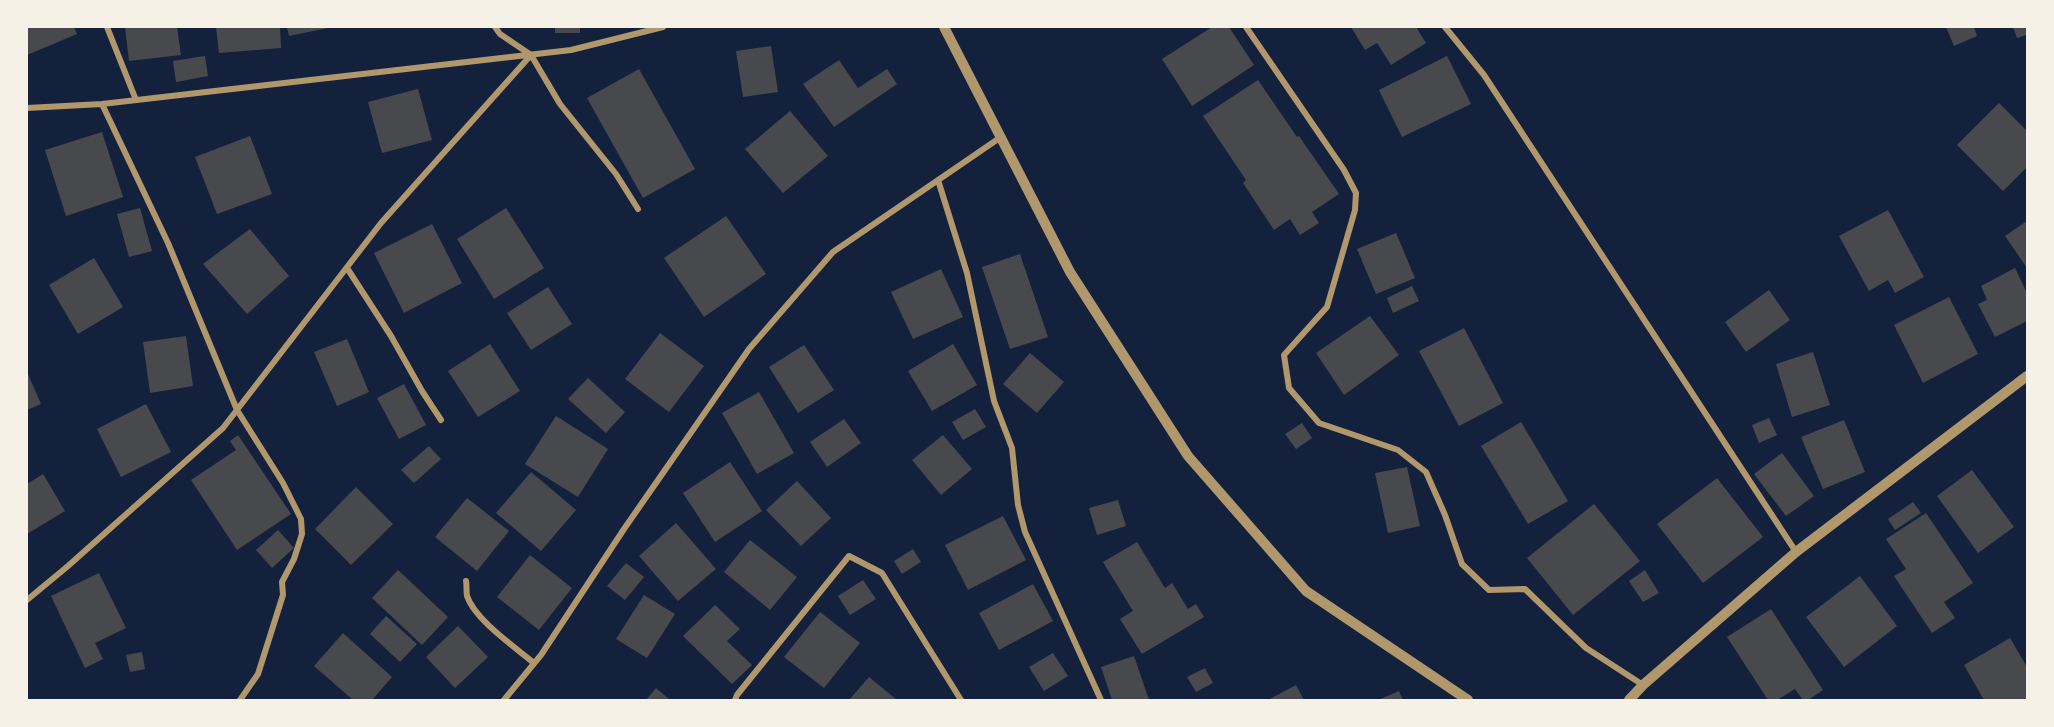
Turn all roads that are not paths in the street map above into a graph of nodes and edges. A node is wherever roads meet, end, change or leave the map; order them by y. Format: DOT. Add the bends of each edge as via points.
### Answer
graph roads {
  1 [pos="107,27"];
  2 [pos="495,27"];
  3 [pos="663,27"];
  4 [pos="944,27"];
  5 [pos="1246,27"];
  6 [pos="1445,27"];
  7 [pos="531,54"];
  8 [pos="136,100"];
  9 [pos="102,104"];
  10 [pos="27,108"];
  11 [pos="1001,137"];
  12 [pos="938,180"];
  13 [pos="638,209"];
  14 [pos="347,268"];
  15 [pos="2027,375"];
  16 [pos="237,410"];
  17 [pos="441,420"];
  18 [pos="1796,552"];
  19 [pos="466,581"];
  20 [pos="27,600"];
  21 [pos="534,663"];
  22 [pos="1642,685"];
  23 [pos="240,700"];
  24 [pos="504,700"];
  25 [pos="735,700"];
  26 [pos="961,700"];
  27 [pos="1101,700"];
  28 [pos="1468,700"];
  29 [pos="1629,700"];
  1 -- 8 [label="street"];
  2 -- 7 [label="street"];
  3 -- 7 [label="street" via="571,50"];
  4 -- 11 [label="street"];
  5 -- 22 [label="street" via="1356,193 1352,223 1327,307 1284,355 1288,388 1319,423 1398,450 1426,472 1462,564 1489,590 1525,589 1586,648"];
  6 -- 18 [label="street" via="1484,75"];
  7 -- 8 [label="street"];
  7 -- 13 [label="street" via="560,104 616,174"];
  7 -- 14 [label="street" via="381,223"];
  8 -- 9 [label="street"];
  9 -- 10 [label="street"];
  9 -- 16 [label="street" via="168,243"];
  11 -- 12 [label="street"];
  11 -- 28 [label="street" via="1071,272 1188,456 1306,591"];
  12 -- 21 [label="street" via="832,252 749,349"];
  12 -- 27 [label="street" via="967,273 994,401 1012,448 1025,532"];
  14 -- 16 [label="street"];
  14 -- 17 [label="street"];
  15 -- 18 [label="street"];
  16 -- 20 [label="street" via="223,428"];
  16 -- 23 [label="street" via="283,483 301,519 302,534 282,582 283,595 258,674"];
  18 -- 22 [label="street"];
  19 -- 21 [label="street" via="467,596 478,612"];
  21 -- 24 [label="street"];
  22 -- 29 [label="street"];
  25 -- 26 [label="street" via="849,556 882,573"];
}
